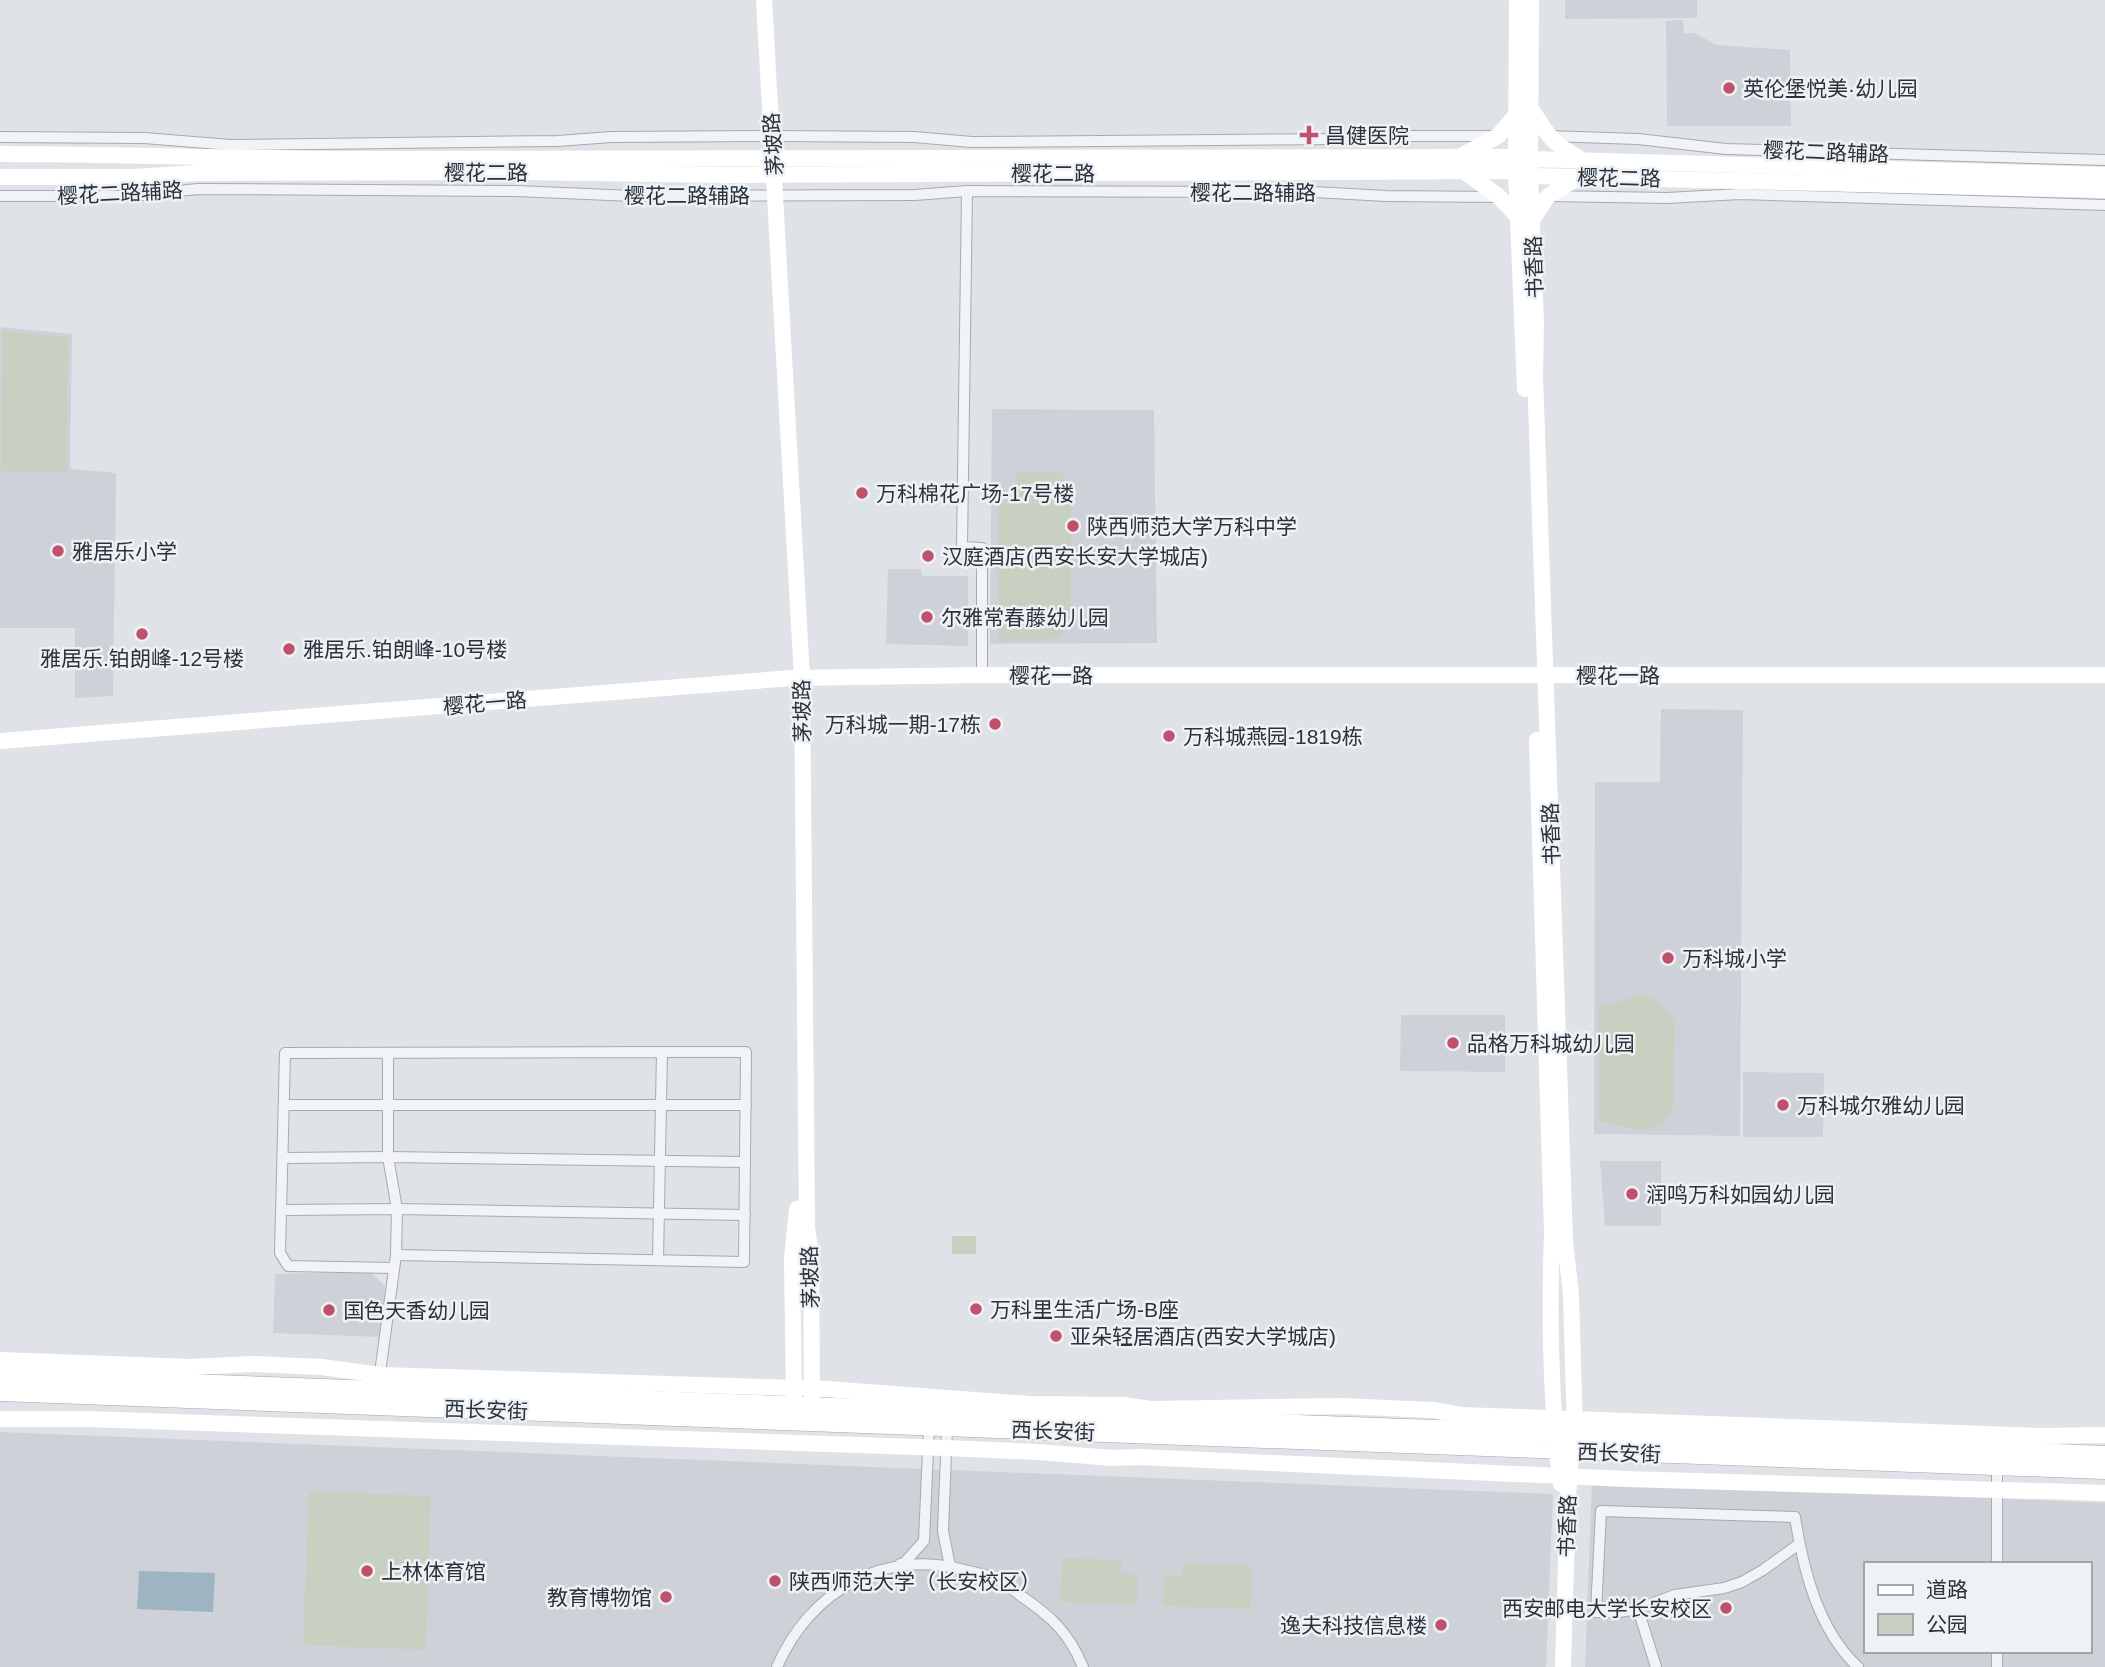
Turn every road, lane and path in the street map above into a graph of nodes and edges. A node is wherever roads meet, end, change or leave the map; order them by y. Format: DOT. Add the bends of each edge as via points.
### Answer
graph roads {
  1 [pos="754,0"];
  2 [pos="764,0"];
  3 [pos="1517,0"];
  4 [pos="1531,0"];
  5 [pos="1524,111"];
  6 [pos="767,136"];
  7 [pos="1498,136"];
  8 [pos="1548,136"];
  9 [pos="0,137"];
  10 [pos="0,154"];
  11 [pos="1584,160"];
  12 [pos="2105,160"];
  13 [pos="1462,164"];
  14 [pos="1524,166"];
  15 [pos="769,167"];
  16 [pos="2105,175"];
  17 [pos="0,177"];
  18 [pos="1580,177"];
  19 [pos="2105,190"];
  20 [pos="967,191"];
  21 [pos="771,195"];
  22 [pos="0,196"];
  23 [pos="1499,197"];
  24 [pos="1548,197"];
  25 [pos="2105,205"];
  26 [pos="1525,219"];
  27 [pos="982,675"];
  28 [pos="1541,675"];
  29 [pos="2105,675"];
  30 [pos="796,678"];
  31 [pos="0,741"];
  32 [pos="662,1052"];
  33 [pos="388,1054"];
  34 [pos="284,1105"];
  35 [pos="661,1105"];
  36 [pos="746,1105"];
  37 [pos="387,1107"];
  38 [pos="388,1157"];
  39 [pos="283,1158"];
  40 [pos="660,1161"];
  41 [pos="745,1162"];
  42 [pos="397,1209"];
  43 [pos="282,1210"];
  44 [pos="659,1214"];
  45 [pos="745,1215"];
  46 [pos="396,1255"];
  47 [pos="658,1259"];
  48 [pos="394,1268"];
  49 [pos="793,1350"];
  50 [pos="812,1350"];
  51 [pos="0,1360"];
  52 [pos="0,1376"];
  53 [pos="379,1383"];
  54 [pos="812,1388"];
  55 [pos="0,1392"];
  56 [pos="794,1405"];
  57 [pos="812,1414"];
  58 [pos="0,1419"];
  59 [pos="929,1428"];
  60 [pos="947,1428"];
  61 [pos="1564,1434"];
  62 [pos="2105,1436"];
  63 [pos="928,1448"];
  64 [pos="946,1448"];
  65 [pos="2105,1455"];
  66 [pos="1997,1458"];
  67 [pos="2105,1470"];
  68 [pos="1564,1476"];
  69 [pos="1997,1490"];
  70 [pos="2105,1493"];
  71 [pos="1799,1544"];
  72 [pos="1997,1562"];
  73 [pos="950,1566"];
  74 [pos="876,1571"];
  75 [pos="1637,1609"];
  76 [pos="777,1667"];
  77 [pos="1083,1667"];
  78 [pos="1556,1667"];
  79 [pos="1563,1667"];
  80 [pos="1656,1667"];
  81 [pos="1858,1667"];
  1 -- 6 [label="main road, 茅坡路"];
  2 -- 6 [label="main road, 茅坡路"];
  3 -- 5 [label="main road, 书香路"];
  4 -- 5 [label="main road, 书香路"];
  5 -- 7 [label="main road"];
  5 -- 8 [label="main road"];
  5 -- 14 [label="main road, 书香路"];
  6 -- 7 [label="street" via="985,142"];
  6 -- 9 [label="street" via="231,145 144,138"];
  6 -- 15 [label="main road, 茅坡路"];
  7 -- 13 [label="main road"];
  8 -- 11 [label="main road"];
  8 -- 12 [label="street, 樱花二路辅路" via="1638,139 1726,149"];
  10 -- 15 [label="main road, 樱花二路"];
  11 -- 14 [label="main road, 樱花二路"];
  11 -- 16 [label="main road, 樱花二路"];
  13 -- 14 [label="main road, 樱花二路"];
  13 -- 15 [label="main road, 樱花二路"];
  13 -- 23 [label="main road"];
  14 -- 18 [label="main road, 樱花二路"];
  14 -- 26 [label="main road, 书香路"];
  15 -- 17 [label="main road, 樱花二路"];
  15 -- 21 [label="main road, 茅坡路"];
  18 -- 19 [label="main road, 樱花二路"];
  18 -- 24 [label="main road"];
  20 -- 21 [label="street, 樱花二路辅路"];
  20 -- 23 [label="street, 樱花二路辅路"];
  20 -- 27 [label="street" via="962,547 982,548"];
  21 -- 22 [label="street, 樱花二路辅路" via="198,189 130,196"];
  21 -- 30 [label="main road, 茅坡路"];
  23 -- 26 [label="main road"];
  24 -- 25 [label="street" via="1740,194"];
  24 -- 26 [label="main road"];
  26 -- 28 [label="main road, 书香路"];
  27 -- 28 [label="main road, 樱花一路"];
  27 -- 30 [label="main road, 樱花一路"];
  28 -- 29 [label="main road, 樱花一路"];
  28 -- 61 [label="main road, 书香路" via="1571,1295"];
  30 -- 31 [label="main road, 樱花一路"];
  30 -- 49 [label="main road, 茅坡路"];
  30 -- 50 [label="main road, 茅坡路"];
  32 -- 33 [label="street"];
  32 -- 35 [label="street"];
  32 -- 36 [label="street" via="746,1052"];
  33 -- 34 [label="street" via="285,1053"];
  33 -- 37 [label="street"];
  34 -- 37 [label="street"];
  34 -- 39 [label="street"];
  35 -- 36 [label="street"];
  35 -- 37 [label="street"];
  35 -- 40 [label="street"];
  36 -- 41 [label="street"];
  37 -- 38 [label="street"];
  38 -- 39 [label="street"];
  38 -- 40 [label="street"];
  38 -- 42 [label="street"];
  39 -- 43 [label="street"];
  40 -- 41 [label="street"];
  40 -- 44 [label="street"];
  41 -- 45 [label="street"];
  42 -- 43 [label="street"];
  42 -- 44 [label="street"];
  42 -- 46 [label="street"];
  43 -- 48 [label="street" via="280,1253 288,1266"];
  44 -- 45 [label="street"];
  44 -- 47 [label="street"];
  45 -- 47 [label="street" via="744,1262"];
  46 -- 47 [label="street"];
  46 -- 48 [label="street"];
  48 -- 53 [label="street"];
  49 -- 50 [label="main road"];
  49 -- 56 [label="main road, 茅坡路"];
  50 -- 54 [label="main road, 茅坡路"];
  51 -- 53 [label="main road" via="322,1367"];
  52 -- 53 [label="main road, 西长安街"];
  53 -- 56 [label="main road, 西长安街"];
  54 -- 56 [label="main road"];
  54 -- 57 [label="main road, 茅坡路"];
  54 -- 61 [label="main road" via="1151,1409 1341,1406"];
  55 -- 56 [label="main road, 西长安街"];
  56 -- 57 [label="main road, 西长安街"];
  57 -- 59 [label="main road, 西长安街"];
  57 -- 61 [label="main road, 西长安街"];
  58 -- 63 [label="main road"];
  59 -- 60 [label="main road, 西长安街"];
  59 -- 63 [label="street"];
  60 -- 61 [label="main road, 西长安街"];
  60 -- 64 [label="street"];
  61 -- 62 [label="main road"];
  61 -- 66 [label="main road, 西长安街"];
  61 -- 68 [label="main road, 书香路"];
  63 -- 64 [label="main road"];
  63 -- 74 [label="street" via="924,1541 904,1563"];
  64 -- 68 [label="main road"];
  64 -- 73 [label="street" via="943,1531"];
  65 -- 66 [label="main road, 西长安街"];
  66 -- 67 [label="main road, 西长安街"];
  66 -- 69 [label="street"];
  68 -- 69 [label="main road"];
  68 -- 78 [label="main road, 书香路"];
  68 -- 79 [label="main road, 书香路"];
  69 -- 70 [label="main road"];
  69 -- 72 [label="street"];
  71 -- 75 [label="street" via="1741,1582 1675,1595"];
  71 -- 75 [label="street" via="1795,1517 1601,1511 1596,1612"];
  71 -- 81 [label="street" via="1816,1603 1844,1654"];
  73 -- 74 [label="street" via="912,1565"];
  73 -- 77 [label="street" via="995,1578 1053,1618"];
  74 -- 76 [label="street" via="814,1609 788,1643"];
  75 -- 80 [label="street"];
}
